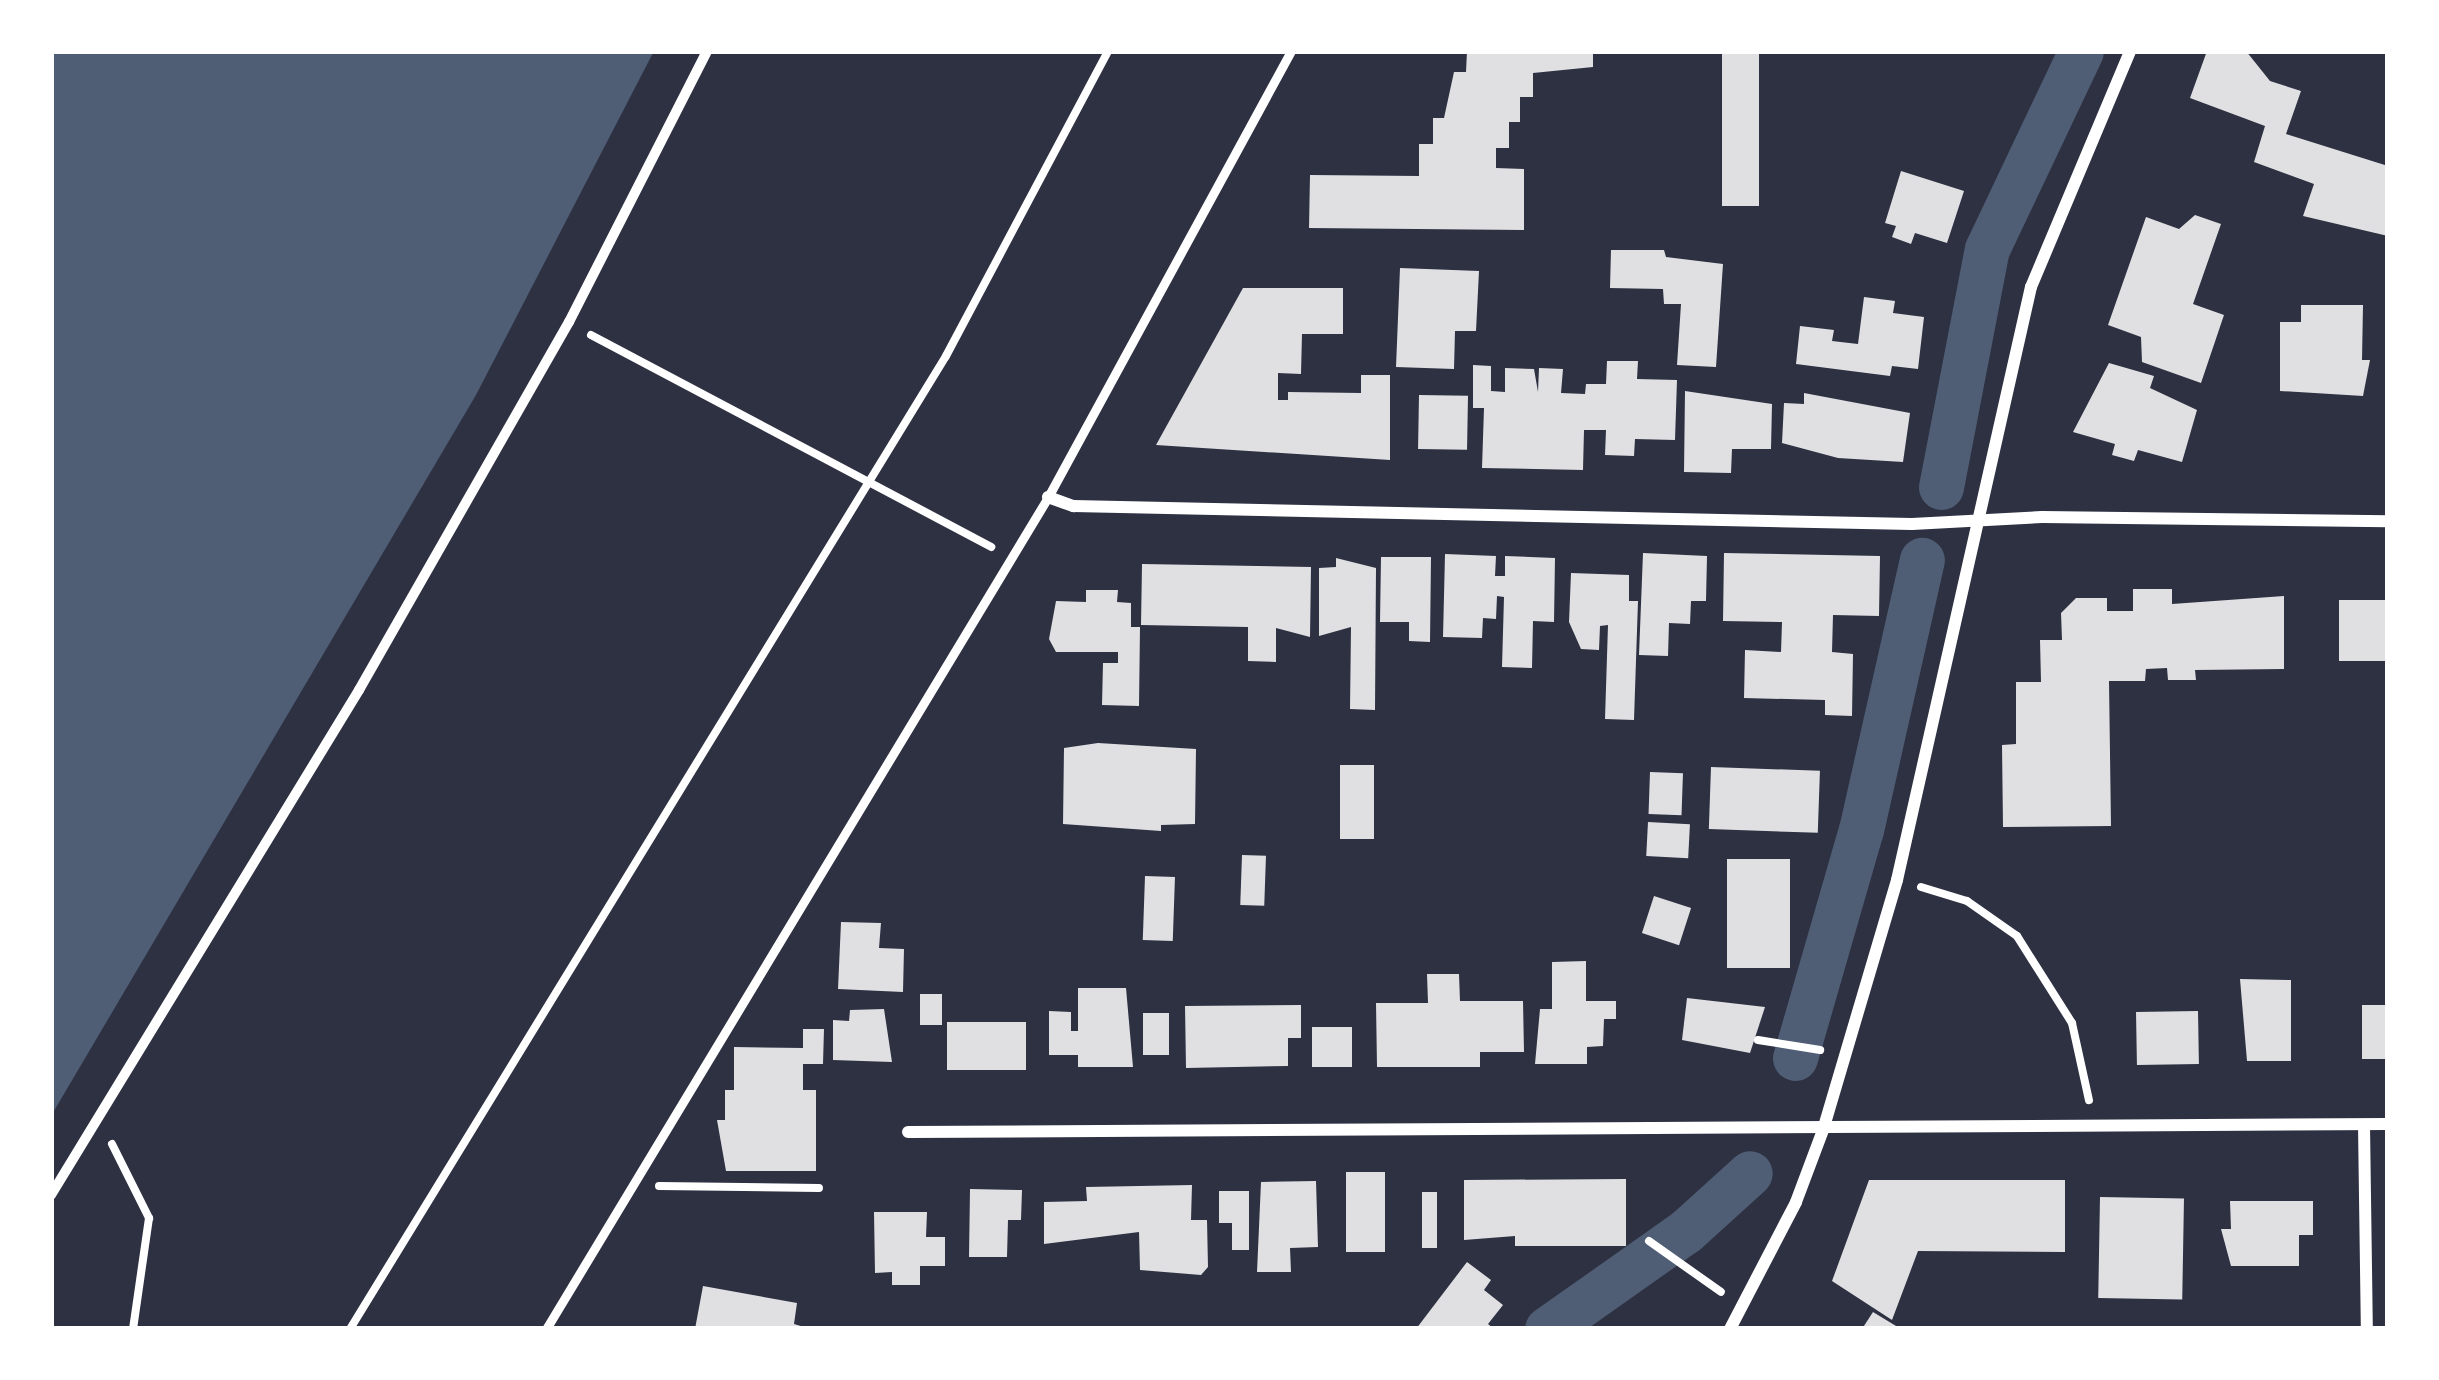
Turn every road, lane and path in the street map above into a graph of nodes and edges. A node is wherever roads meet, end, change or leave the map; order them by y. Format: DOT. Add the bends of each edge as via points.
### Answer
graph roads {
  1 [pos="707,51"];
  2 [pos="1108,51"];
  3 [pos="1291,51"];
  4 [pos="2129,51"];
  5 [pos="569,322"];
  6 [pos="867,481"];
  7 [pos="1048,497"];
  8 [pos="2388,521"];
  9 [pos="1976,524"];
  10 [pos="968,535"];
  11 [pos="1897,880"];
  12 [pos="1758,1040"];
  13 [pos="1812,1049"];
  14 [pos="2388,1124"];
  15 [pos="2364,1125"];
  16 [pos="2094,1126"];
  17 [pos="93,1128"];
  18 [pos="1822,1130"];
  19 [pos="908,1132"];
  20 [pos="666,1186"];
  21 [pos="819,1189"];
  22 [pos="51,1195"];
  23 [pos="1649,1241"];
  24 [pos="1741,1307"];
  25 [pos="133,1329"];
  26 [pos="350,1329"];
  27 [pos="546,1329"];
  28 [pos="1730,1329"];
  29 [pos="2367,1329"];
  1 -- 5 [label="street"];
  2 -- 6 [label="path" via="946,356"];
  3 -- 7 [label="lane"];
  4 -- 9 [label="street" via="2030,286"];
  5 -- 6 [label="path"];
  5 -- 17 [label="street" via="359,690"];
  6 -- 10 [label="path"];
  6 -- 26 [label="path" via="613,911"];
  7 -- 9 [label="street" via="1073,506"];
  7 -- 27 [label="lane"];
  8 -- 9 [label="street" via="2042,517"];
  9 -- 11 [label="street"];
  11 -- 16 [label="path" via="1967,902 2017,936 2072,1023"];
  11 -- 18 [label="street"];
  12 -- 13 [label="path"];
  14 -- 15 [label="street"];
  15 -- 16 [label="street"];
  15 -- 29 [label="street"];
  16 -- 18 [label="street"];
  17 -- 22 [label="street"];
  17 -- 25 [label="path" via="110,1140 149,1218"];
  18 -- 19 [label="street"];
  18 -- 24 [label="street"];
  20 -- 21 [label="path"];
  23 -- 24 [label="path"];
  24 -- 28 [label="street"];
}
